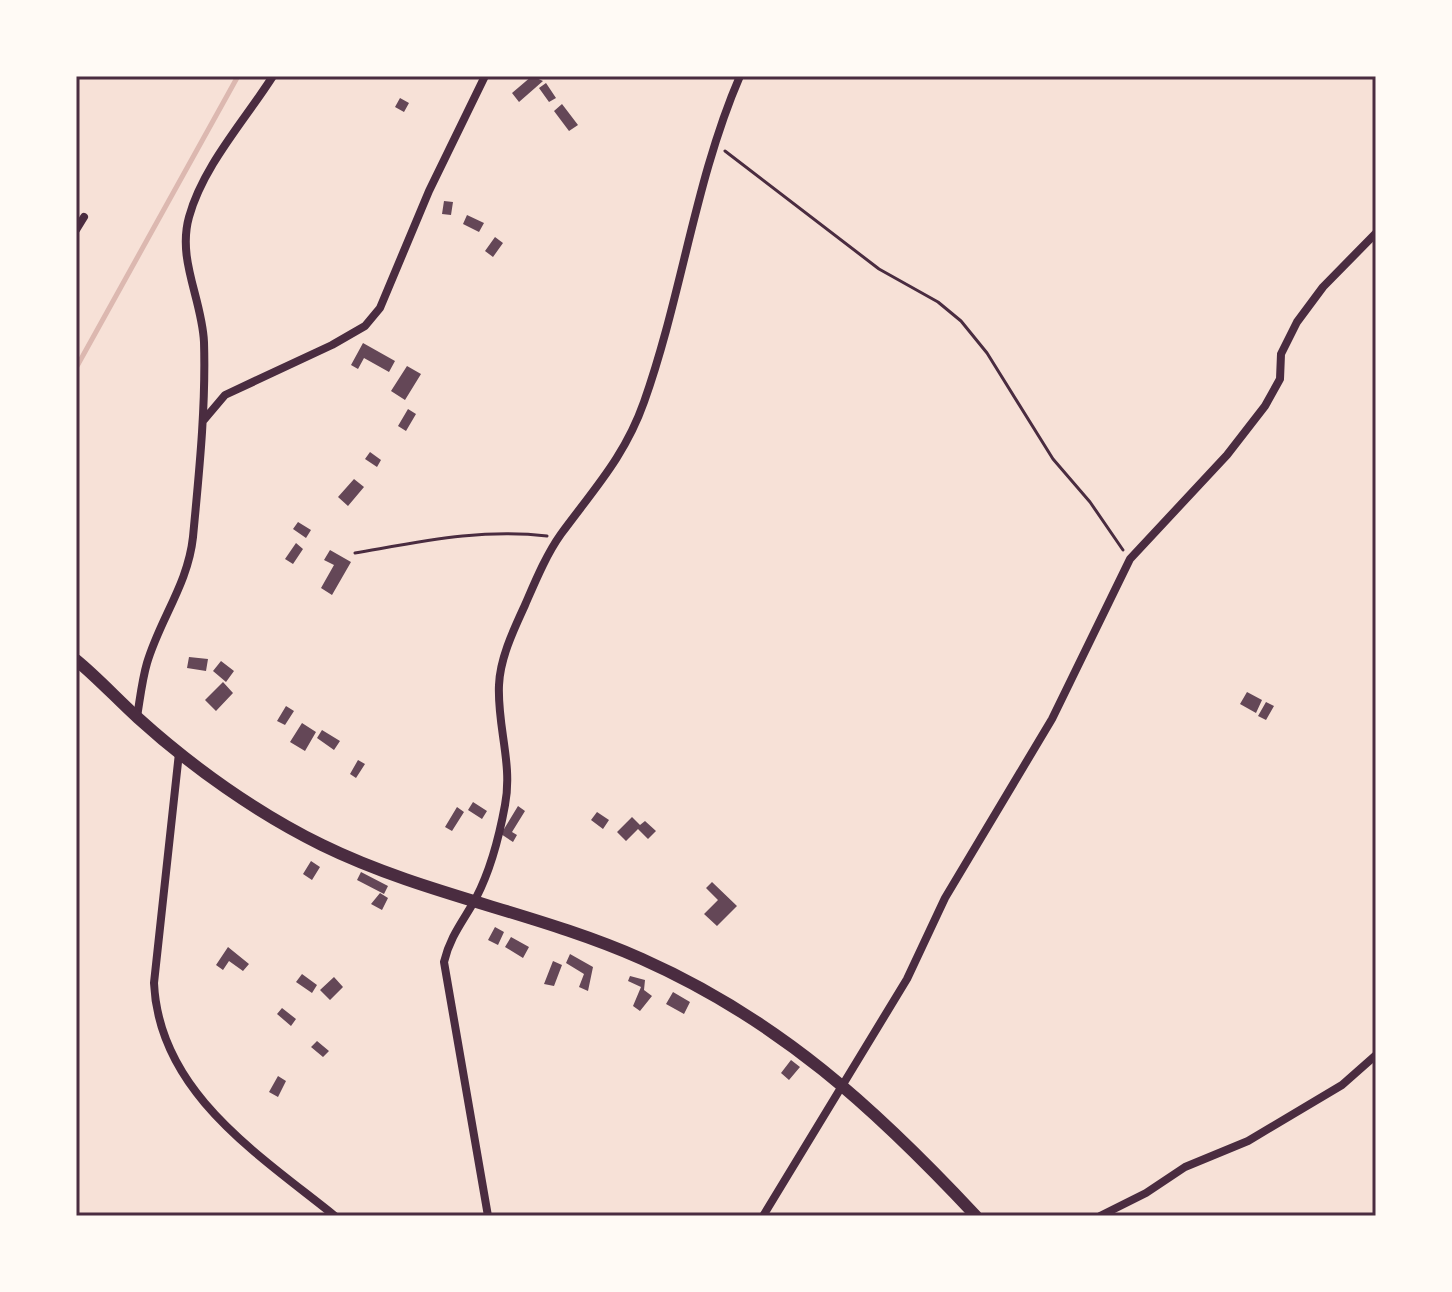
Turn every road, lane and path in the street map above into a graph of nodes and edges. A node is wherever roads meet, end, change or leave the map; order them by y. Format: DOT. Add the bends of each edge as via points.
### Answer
graph roads {
  1 [pos="273,76"];
  2 [pos="485,76"];
  3 [pos="740,76"];
  4 [pos="716,145"];
  5 [pos="84,217"];
  6 [pos="76,230"];
  7 [pos="1376,233"];
  8 [pos="202,422"];
  9 [pos="559,537"];
  10 [pos="355,553"];
  11 [pos="1130,559"];
  12 [pos="76,660"];
  13 [pos="137,717"];
  14 [pos="179,753"];
  15 [pos="475,899"];
  16 [pos="1376,1055"];
  17 [pos="841,1083"];
  18 [pos="335,1216"];
  19 [pos="488,1216"];
  20 [pos="763,1216"];
  21 [pos="976,1216"];
  22 [pos="1100,1216"];
  1 -- 8 [label="street" via="209,174 189,216 183,250 202,319"];
  2 -- 8 [label="street" via="380,308 365,326 332,345 225,395"];
  3 -- 4 [label="street"];
  4 -- 9 [label="street" via="644,403 618,461"];
  4 -- 11 [label="path" via="879,269 961,321 1053,459"];
  5 -- 6 [label="street"];
  7 -- 11 [label="street" via="1297,322 1281,354 1280,379 1265,406"];
  8 -- 13 [label="street" via="192,541 179,594 147,662"];
  9 -- 10 [label="path" via="493,532"];
  9 -- 15 [label="street" via="502,664 499,685 508,786 495,852"];
  11 -- 17 [label="street" via="1052,719 939,909 907,979"];
  12 -- 13 [label="street"];
  13 -- 14 [label="street"];
  14 -- 15 [label="street" via="323,845"];
  14 -- 18 [label="street" via="154,983 155,1012 165,1045 184,1078 231,1131"];
  15 -- 17 [label="street" via="643,959 770,1031"];
  15 -- 19 [label="street" via="449,940 444,962"];
  16 -- 22 [label="street" via="1342,1085 1248,1141 1185,1167"];
  17 -- 20 [label="street"];
  17 -- 21 [label="street"];
}
